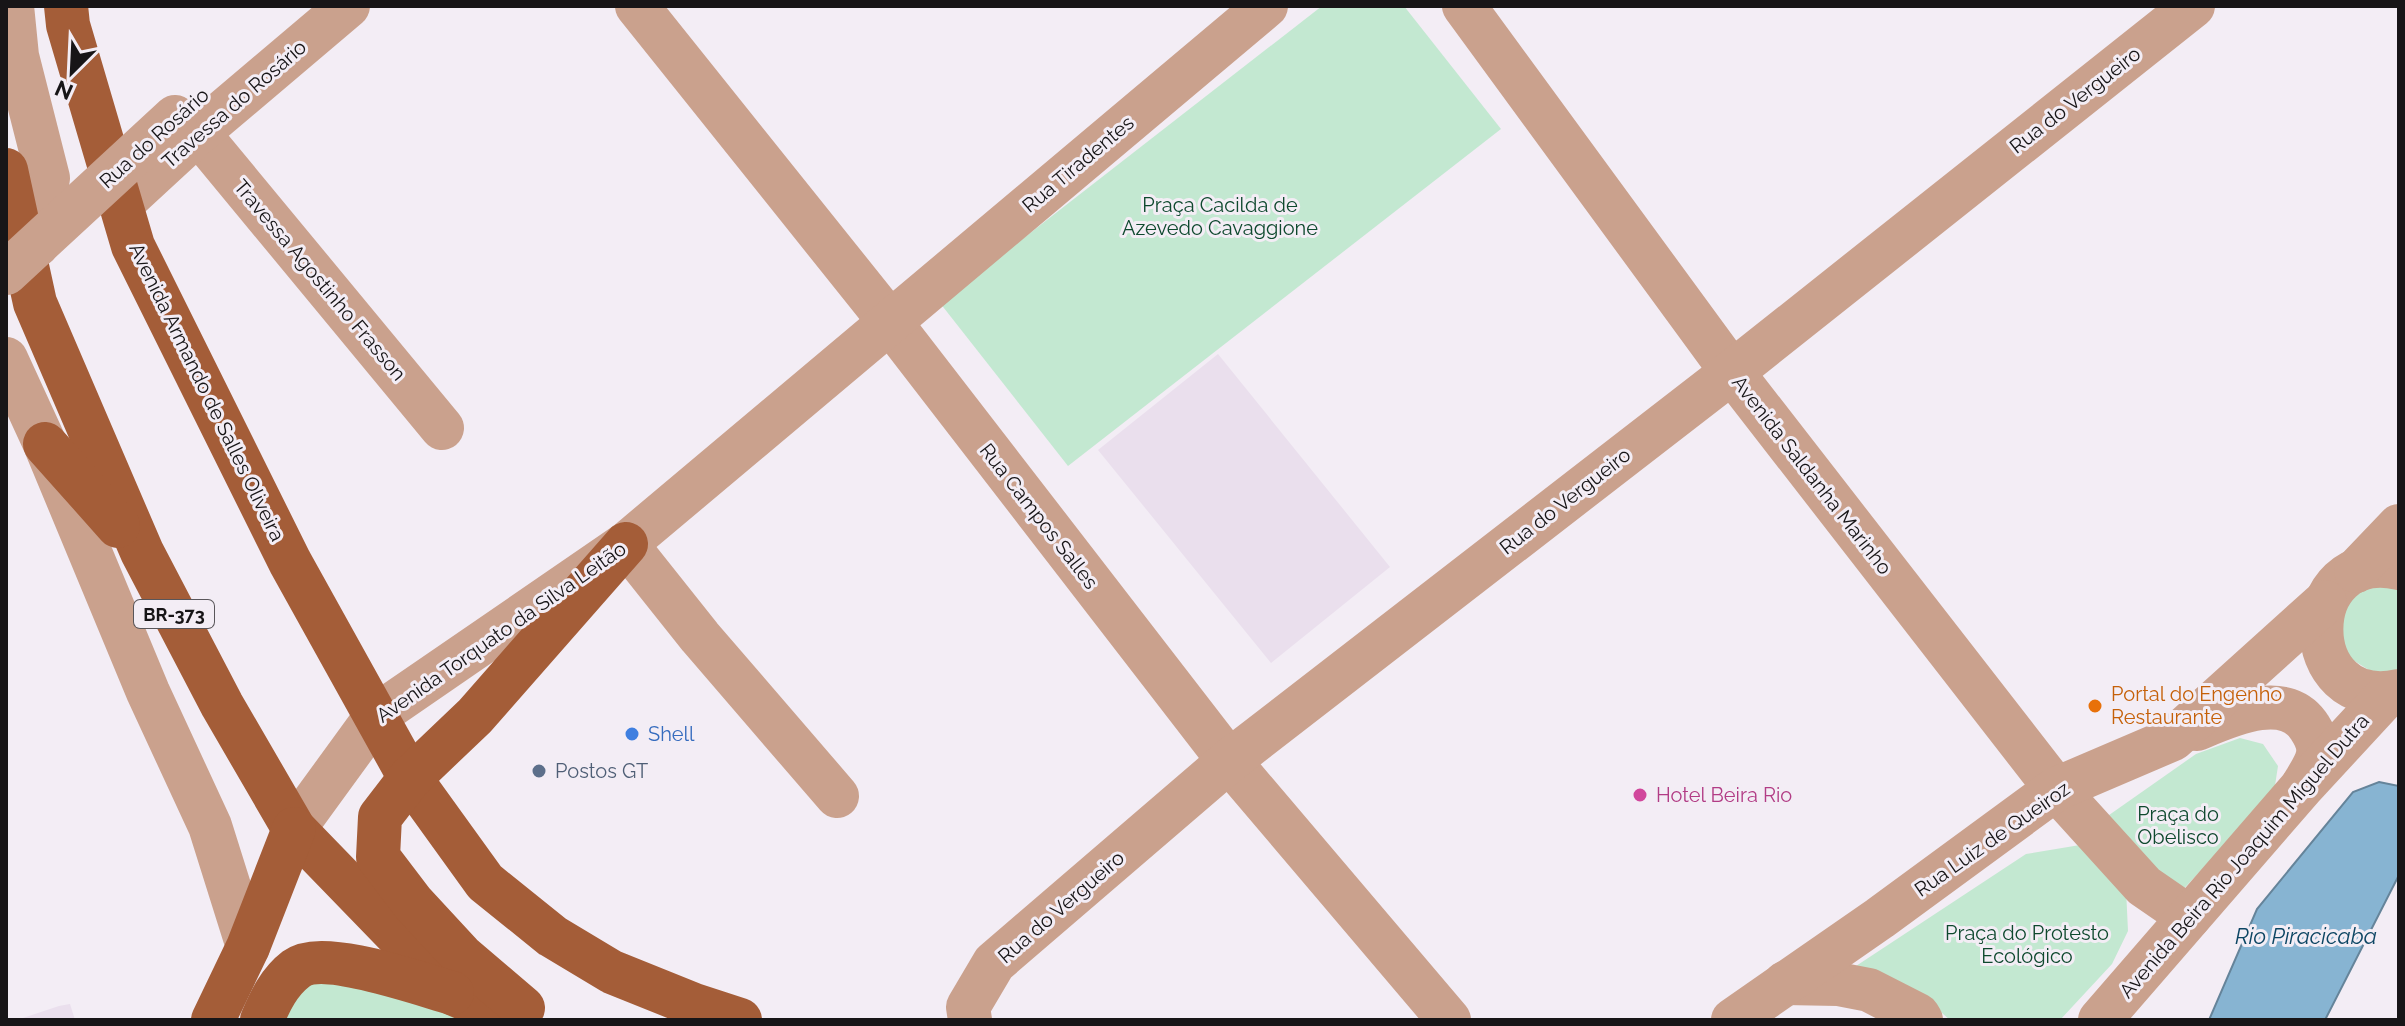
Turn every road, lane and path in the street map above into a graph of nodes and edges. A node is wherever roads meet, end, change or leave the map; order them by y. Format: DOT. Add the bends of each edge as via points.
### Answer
graph roads {
  1 [pos="12,6"];
  2 [pos="66,6"];
  3 [pos="305,6"];
  4 [pos="348,6"];
  5 [pos="637,6"];
  6 [pos="1266,6"];
  7 [pos="1464,6"];
  8 [pos="2193,6"];
  9 [pos="187,125"];
  10 [pos="6,170"];
  11 [pos="121,204"];
  12 [pos="22,259"];
  13 [pos="890,322"];
  14 [pos="6,359"];
  15 [pos="1732,372"];
  16 [pos="442,428"];
  17 [pos="45,444"];
  18 [pos="2399,526"];
  19 [pos="626,544"];
  20 [pos="142,552"];
  21 [pos="2399,568"];
  22 [pos="2356,571"];
  23 [pos="2325,602"];
  24 [pos="2394,692"];
  25 [pos="377,715"];
  26 [pos="2173,739"];
  27 [pos="1229,761"];
  28 [pos="410,778"];
  29 [pos="2302,787"];
  30 [pos="2056,789"];
  31 [pos="837,796"];
  32 [pos="294,829"];
  33 [pos="2189,917"];
  34 [pos="248,947"];
  35 [pos="1785,983"];
  36 [pos="454,994"];
  37 [pos="213,1020"];
  38 [pos="262,1020"];
  39 [pos="516,1020"];
  40 [pos="536,1020"];
  41 [pos="740,1020"];
  42 [pos="970,1020"];
  43 [pos="1449,1020"];
  44 [pos="1733,1020"];
  45 [pos="1921,1020"];
  46 [pos="2100,1020"];
  1 -- 12 [label="street" via="17,56 48,178"];
  2 -- 11 [label="main road, Avenida Armando de Salles Oliveira"];
  3 -- 9 [label="street, Rua do Rosário"];
  4 -- 9 [label="street, Travessa do Rosário"];
  5 -- 13 [label="street, Rua Campos Salles"];
  6 -- 13 [label="street, Rua Tiradentes"];
  7 -- 15 [label="street, Avenida Saldanha Marinho"];
  8 -- 15 [label="street, Rua do Vergueiro"];
  9 -- 11 [label="street, Travessa do Rosário"];
  9 -- 12 [label="street, Rua do Rosário, bridge"];
  9 -- 16 [label="street, Travessa Agostinho Frasson"];
  10 -- 20 [label="main road, BR-373" via="35,303"];
  11 -- 25 [label="main road, Avenida Armando de Salles Oliveira" via="133,246 221,428"];
  13 -- 19 [label="street, Avenida Torquato da Silva Leitão"];
  13 -- 27 [label="street, Rua Campos Salles"];
  14 -- 17 [label="street"];
  15 -- 27 [label="street, Rua do Vergueiro"];
  15 -- 30 [label="street, Avenida Saldanha Marinho"];
  17 -- 20 [label="main road"];
  17 -- 34 [label="street" via="210,826"];
  18 -- 22 [label="street"];
  19 -- 25 [label="street, Avenida Torquato da Silva Leitão"];
  19 -- 28 [label="main road" via="475,716"];
  19 -- 31 [label="street"];
  20 -- 32 [label="main road, BR-373"];
  21 -- 22 [label="street"];
  22 -- 23 [label="street, Rua Luiz de Queiroz"];
  23 -- 24 [label="street" via="2321,646 2331,666 2367,692"];
  23 -- 26 [label="street, Rua Luiz de Queiroz"];
  24 -- 29 [label="street, Avenida Beira Rio Joaquim Miguel Dutra"];
  25 -- 28 [label="main road, Avenida Armando de Salles Oliveira"];
  25 -- 32 [label="street, Avenida Torquato da Silva Leitão"];
  26 -- 29 [label="street" via="2232,714 2286,708 2305,719 2316,737 2319,756"];
  26 -- 30 [label="street, Rua Luiz de Queiroz"];
  27 -- 42 [label="street, Rua do Vergueiro" via="994,963 968,1007"];
  27 -- 43 [label="street, Rua Campos Salles"];
  28 -- 40 [label="main road" via="380,817 378,857 462,956"];
  28 -- 41 [label="main road" via="485,882 552,936 612,972"];
  29 -- 33 [label="street, Avenida Beira Rio Joaquim Miguel Dutra"];
  30 -- 33 [label="street, Avenida Saldanha Marinho" via="2144,886"];
  30 -- 35 [label="street, Rua Luiz de Queiroz"];
  32 -- 34 [label="main road, Avenida Torquato da Silva Leitão"];
  32 -- 36 [label="main road, BR-373"];
  33 -- 46 [label="street, Avenida Beira Rio Joaquim Miguel Dutra"];
  34 -- 37 [label="main road, Avenida Torquato da Silva Leitão"];
  35 -- 44 [label="street, Rua Luiz de Queiroz"];
  35 -- 45 [label="street" via="1869,990"];
  36 -- 38 [label="main road" via="328,961 298,967 273,993"];
  36 -- 39 [label="main road, BR-373"];
}
